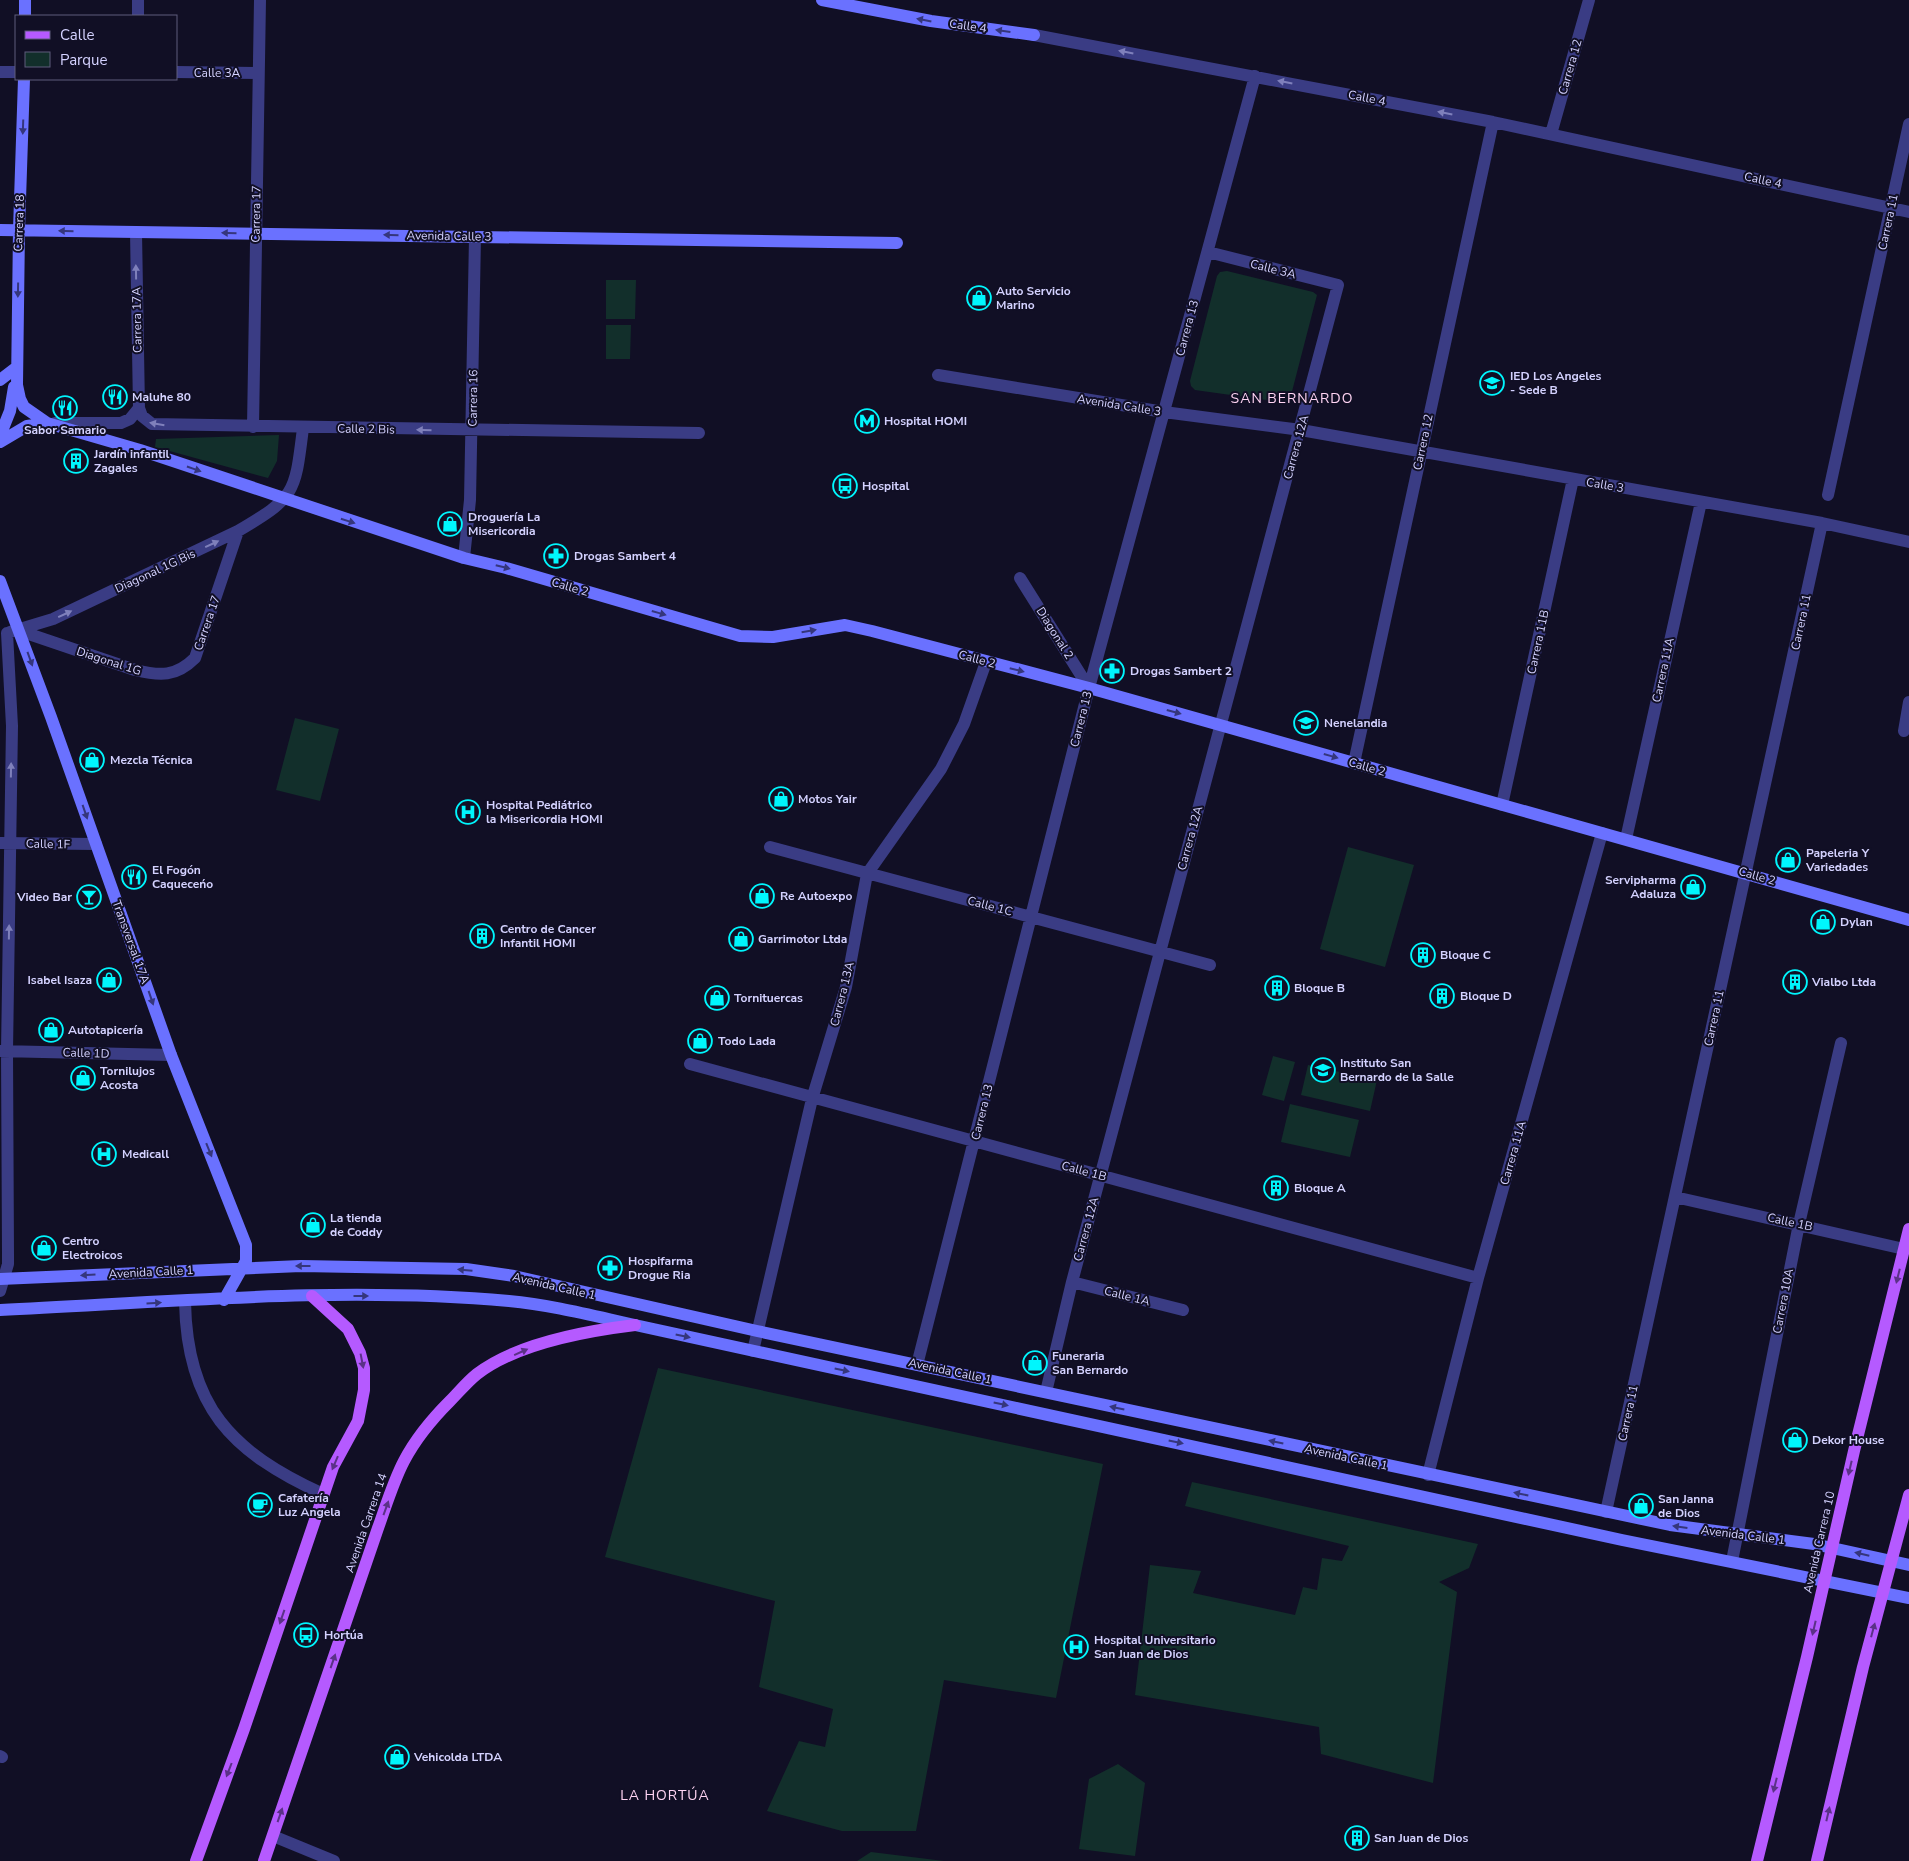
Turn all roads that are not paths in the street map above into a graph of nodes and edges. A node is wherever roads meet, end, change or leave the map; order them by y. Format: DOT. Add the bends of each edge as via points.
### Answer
graph roads {
  1 [pos="25,0"];
  2 [pos="138,0"];
  3 [pos="260,0"];
  4 [pos="827,0"];
  5 [pos="1589,0"];
  6 [pos="25,15"];
  7 [pos="138,15"];
  8 [pos="0,72"];
  9 [pos="15,72"];
  10 [pos="178,72"];
  11 [pos="258,73"];
  12 [pos="1255,76"];
  13 [pos="24,80"];
  14 [pos="1493,122"];
  15 [pos="1909,124"];
  16 [pos="1551,134"];
  17 [pos="1891,208"];
  18 [pos="1909,212"];
  19 [pos="0,230"];
  20 [pos="18,230"];
  21 [pos="136,232"];
  22 [pos="256,233"];
  23 [pos="475,237"];
  24 [pos="897,243"];
  25 [pos="1208,252"];
  26 [pos="1338,285"];
  27 [pos="17,367"];
  28 [pos="938,375"];
  29 [pos="0,380"];
  30 [pos="139,408"];
  31 [pos="1164,412"];
  32 [pos="47,423"];
  33 [pos="253,427"];
  34 [pos="303,428"];
  35 [pos="473,430"];
  36 [pos="1301,430"];
  37 [pos="699,433"];
  38 [pos="0,436"];
  39 [pos="0,442"];
  40 [pos="1421,452"];
  41 [pos="1573,479"];
  42 [pos="1828,495"];
  43 [pos="284,500"];
  44 [pos="1701,502"];
  45 [pos="1822,523"];
  46 [pos="238,531"];
  47 [pos="1909,542"];
  48 [pos="464,558"];
  49 [pos="1020,578"];
  50 [pos="0,581"];
  51 [pos="20,631"];
  52 [pos="3,633"];
  53 [pos="195,658"];
  54 [pos="986,662"];
  55 [pos="1089,688"];
  56 [pos="1909,702"];
  57 [pos="1219,725"];
  58 [pos="1904,731"];
  59 [pos="1354,763"];
  60 [pos="1502,805"];
  61 [pos="1602,833"];
  62 [pos="1626,839"];
  63 [pos="5,843"];
  64 [pos="96,844"];
  65 [pos="770,847"];
  66 [pos="1746,873"];
  67 [pos="867,874"];
  68 [pos="1031,917"];
  69 [pos="1909,920"];
  70 [pos="1160,952"];
  71 [pos="1210,965"];
  72 [pos="1840,1043"];
  73 [pos="4,1051"];
  74 [pos="171,1055"];
  75 [pos="690,1064"];
  76 [pos="812,1099"];
  77 [pos="974,1142"];
  78 [pos="1100,1176"];
  79 [pos="1675,1197"];
  80 [pos="4,1216"];
  81 [pos="1799,1224"];
  82 [pos="1909,1228"];
  83 [pos="1904,1249"];
  84 [pos="243,1268"];
  85 [pos="2,1278"];
  86 [pos="1478,1278"];
  87 [pos="1072,1282"];
  88 [pos="0,1291"];
  89 [pos="312,1296"];
  90 [pos="224,1300"];
  91 [pos="185,1302"];
  92 [pos="0,1310"];
  93 [pos="1183,1310"];
  94 [pos="635,1325"];
  95 [pos="757,1331"];
  96 [pos="752,1351"];
  97 [pos="917,1365"];
  98 [pos="912,1385"];
  99 [pos="1046,1392"];
  100 [pos="1428,1474"];
  101 [pos="323,1494"];
  102 [pos="1909,1495"];
  103 [pos="1606,1512"];
  104 [pos="1737,1534"];
  105 [pos="1832,1547"];
  106 [pos="1732,1561"];
  107 [pos="1892,1561"];
  108 [pos="1909,1565"];
  109 [pos="1825,1580"];
  110 [pos="1883,1592"];
  111 [pos="1909,1598"];
  112 [pos="273,1836"];
  113 [pos="196,1861"];
  114 [pos="264,1861"];
  115 [pos="334,1861"];
  116 [pos="1757,1861"];
  117 [pos="1817,1861"];
  1 -- 6 [label="street"];
  2 -- 7 [label="street"];
  3 -- 11 [label="street, Carrera 17"];
  12 -- 4 [label="street, Calle 4, one-way"];
  5 -- 16 [label="street, Carrera 12"];
  8 -- 9 [label="street"];
  10 -- 11 [label="street, Calle 3A"];
  11 -- 22 [label="street, Carrera 17"];
  14 -- 12 [label="street, Calle 4, one-way"];
  12 -- 25 [label="street, Carrera 13"];
  13 -- 20 [label="street, Carrera 18, one-way"];
  14 -- 16 [label="street, Calle 4"];
  14 -- 40 [label="street, Carrera 12"];
  15 -- 17 [label="street, Carrera 11"];
  16 -- 17 [label="street, Calle 4"];
  17 -- 18 [label="street, Calle 4"];
  17 -- 42 [label="street, Carrera 11"];
  19 -- 20 [label="street, Avenida Calle 3"];
  21 -- 20 [label="street, Avenida Calle 3, one-way"];
  20 -- 27 [label="street, Carrera 18, one-way"];
  22 -- 21 [label="street, Avenida Calle 3, one-way"];
  30 -- 21 [label="street, Carrera 17A, one-way"];
  23 -- 22 [label="street, Avenida Calle 3, one-way"];
  22 -- 33 [label="street, Carrera 17"];
  23 -- 24 [label="street, Avenida Calle 3"];
  23 -- 35 [label="street, Carrera 16"];
  25 -- 26 [label="street, Calle 3A"];
  25 -- 31 [label="street, Carrera 13"];
  26 -- 36 [label="street, Carrera 12A"];
  27 -- 29 [label="street"];
  27 -- 32 [label="street, Carrera 18" via="20,400 31,413"];
  27 -- 38 [label="street, Carrera 18" via="10,410"];
  28 -- 31 [label="street, Avenida Calle 3"];
  30 -- 32 [label="street" via="130,419 121,423"];
  33 -- 30 [label="street, Calle 2 Bis, one-way" via="159,426 146,422"];
  31 -- 36 [label="street, Avenida Calle 3"];
  31 -- 55 [label="street, Carrera 13"];
  32 -- 39 [label="street" via="26,426"];
  32 -- 43 [label="street, Calle 2, one-way" via="140,450"];
  33 -- 34 [label="street, Calle 2 Bis"];
  35 -- 34 [label="street, Calle 2 Bis, one-way"];
  34 -- 43 [label="street" via="297,477"];
  35 -- 37 [label="street, Calle 2 Bis"];
  35 -- 48 [label="street, Carrera 16"];
  36 -- 40 [label="street, Calle 3"];
  36 -- 57 [label="street, Carrera 12A"];
  40 -- 41 [label="street, Calle 3"];
  40 -- 59 [label="street, Carrera 12"];
  41 -- 44 [label="street, Calle 3"];
  41 -- 60 [label="street, Carrera 11B"];
  43 -- 46 [label="street, Diagonal 1G Bis"];
  43 -- 48 [label="street, Calle 2, one-way"];
  44 -- 45 [label="street, Calle 3"];
  44 -- 62 [label="street, Carrera 11A"];
  45 -- 47 [label="street, Calle 3"];
  45 -- 66 [label="street, Carrera 11"];
  51 -- 46 [label="street, Diagonal 1G Bis, one-way" via="53,619"];
  46 -- 53 [label="street, Carrera 17"];
  48 -- 54 [label="street, Calle 2, one-way" via="740,636 780,636 845,625"];
  49 -- 55 [label="street, Diagonal 2"];
  50 -- 51 [label="street, Transversal 17A"];
  51 -- 52 [label="street, Diagonal 1G Bis"];
  51 -- 53 [label="street, Diagonal 1G" via="154,675 179,671"];
  51 -- 64 [label="street, Transversal 17A, one-way"];
  63 -- 52 [label="street, one-way" via="12,726"];
  54 -- 55 [label="street, Calle 2, one-way"];
  54 -- 67 [label="street, Carrera 13A" via="964,724 941,769"];
  55 -- 57 [label="street, Calle 2, one-way"];
  55 -- 68 [label="street, Carrera 13"];
  56 -- 58 [label="street"];
  57 -- 59 [label="street, Calle 2, one-way"];
  57 -- 70 [label="street, Carrera 12A"];
  59 -- 60 [label="street, Calle 2"];
  60 -- 61 [label="street, Calle 2"];
  61 -- 62 [label="street, Calle 2"];
  61 -- 86 [label="street, Carrera 11A"];
  62 -- 66 [label="street, Calle 2"];
  63 -- 64 [label="street, Calle 1F"];
  73 -- 63 [label="street, one-way"];
  64 -- 74 [label="street, Transversal 17A, one-way"];
  65 -- 67 [label="street, Calle 1C"];
  66 -- 69 [label="street, Calle 2"];
  66 -- 79 [label="street, Carrera 11"];
  67 -- 68 [label="street, Calle 1C"];
  67 -- 76 [label="street, Carrera 13A" via="846,987"];
  68 -- 70 [label="street, Calle 1C"];
  68 -- 77 [label="street, Carrera 13"];
  70 -- 71 [label="street, Calle 1C"];
  70 -- 78 [label="street, Carrera 12A"];
  72 -- 81 [label="street, Carrera 10A"];
  73 -- 74 [label="street, Calle 1D"];
  73 -- 80 [label="street"];
  74 -- 84 [label="street, Transversal 17A, one-way" via="246,1245"];
  75 -- 76 [label="street, Calle 1B"];
  76 -- 77 [label="street, Calle 1B"];
  76 -- 95 [label="street, Carrera 13A"];
  77 -- 78 [label="street, Calle 1B"];
  77 -- 97 [label="street, Carrera 13"];
  78 -- 86 [label="street, Calle 1B"];
  78 -- 87 [label="street, Carrera 12A"];
  79 -- 81 [label="street, Calle 1B"];
  79 -- 103 [label="street, Carrera 11"];
  80 -- 85 [label="street" via="8,1264"];
  81 -- 83 [label="street, Calle 1B"];
  81 -- 104 [label="street, Carrera 10A"];
  82 -- 83 [label="main road, Avenida Carrera 10"];
  83 -- 105 [label="main road, Avenida Carrera 10, one-way"];
  84 -- 85 [label="street, Avenida Calle 1, one-way"];
  84 -- 90 [label="street, Transversal 17A"];
  95 -- 84 [label="street, Avenida Calle 1, one-way" via="514,1276 466,1269"];
  85 -- 88 [label="street"];
  86 -- 100 [label="street, Carrera 11A"];
  87 -- 93 [label="street, Calle 1A"];
  87 -- 99 [label="street, Carrera 12A"];
  89 -- 90 [label="street, Avenida Calle 1"];
  89 -- 94 [label="street, Avenida Calle 1, one-way" via="511,1301"];
  89 -- 101 [label="main road, one-way" via="356,1340 364,1368 364,1390 358,1420 339,1452"];
  90 -- 91 [label="street, Avenida Calle 1"];
  92 -- 91 [label="street, Avenida Calle 1, one-way"];
  91 -- 101 [label="street" via="186,1341 196,1377 219,1421 232,1437 267,1465"];
  94 -- 96 [label="street, Avenida Calle 1, one-way"];
  112 -- 94 [label="main road, Avenida Carrera 14, one-way" via="398,1474 418,1439 478,1374 506,1358 582,1332"];
  95 -- 96 [label="street, Carrera 13A"];
  95 -- 97 [label="street, Avenida Calle 1"];
  96 -- 98 [label="street, Avenida Calle 1, one-way"];
  97 -- 98 [label="street"];
  97 -- 99 [label="street, Avenida Calle 1"];
  98 -- 106 [label="street, Avenida Calle 1, one-way" via="1622,1540"];
  100 -- 99 [label="street, Avenida Calle 1, one-way"];
  103 -- 100 [label="street, Avenida Calle 1, one-way"];
  101 -- 113 [label="main road, one-way" via="248,1720"];
  102 -- 107 [label="main road"];
  104 -- 103 [label="street, Avenida Calle 1, one-way"];
  104 -- 105 [label="street, Avenida Calle 1"];
  104 -- 106 [label="street, Carrera 10A"];
  107 -- 105 [label="street, Avenida Calle 1, one-way"];
  105 -- 109 [label="main road, Avenida Carrera 10"];
  106 -- 109 [label="street, Avenida Calle 1"];
  107 -- 108 [label="street, Avenida Calle 1"];
  107 -- 110 [label="main road"];
  109 -- 110 [label="street, Avenida Calle 1"];
  109 -- 116 [label="main road, Avenida Carrera 10, one-way"];
  110 -- 111 [label="street, Avenida Calle 1"];
  117 -- 110 [label="main road, one-way"];
  112 -- 114 [label="main road, Avenida Carrera 14"];
  112 -- 115 [label="street"];
}
